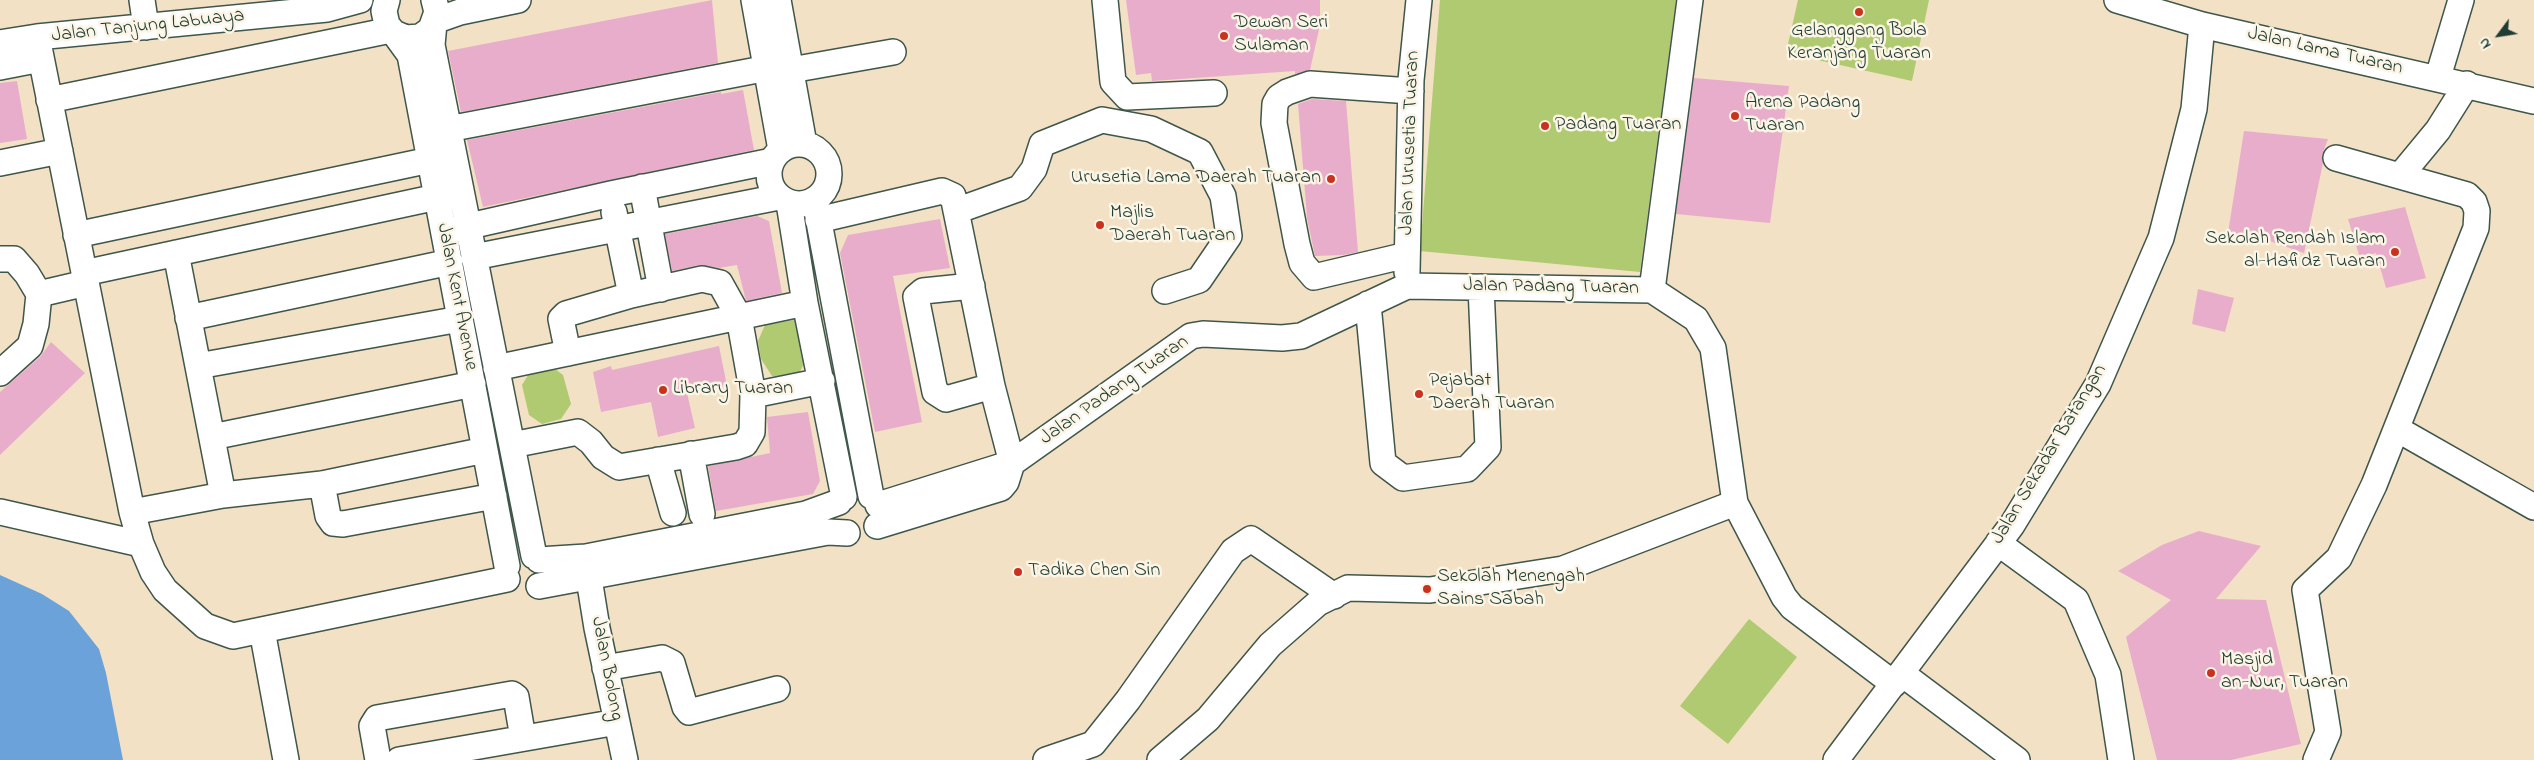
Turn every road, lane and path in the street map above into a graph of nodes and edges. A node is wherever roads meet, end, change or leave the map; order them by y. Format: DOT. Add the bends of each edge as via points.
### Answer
graph roads {
  1 [pos="142,0"];
  2 [pos="360,0"];
  3 [pos="518,0"];
  4 [pos="754,0"];
  5 [pos="778,0"];
  6 [pos="1105,0"];
  7 [pos="1419,0"];
  8 [pos="1690,0"];
  9 [pos="2117,0"];
  10 [pos="2462,0"];
  11 [pos="327,9"];
  12 [pos="434,12"];
  13 [pos="389,21"];
  14 [pos="2202,25"];
  15 [pos="146,27"];
  16 [pos="0,43"];
  17 [pos="39,48"];
  18 [pos="893,52"];
  19 [pos="0,67"];
  20 [pos="779,69"];
  21 [pos="2438,77"];
  22 [pos="2466,84"];
  23 [pos="1411,91"];
  24 [pos="1214,93"];
  25 [pos="49,100"];
  26 [pos="2534,101"];
  27 [pos="448,129"];
  28 [pos="60,151"];
  29 [pos="786,152"];
  30 [pos="2336,158"];
  31 [pos="430,160"];
  32 [pos="0,163"];
  33 [pos="2400,176"];
  34 [pos="642,187"];
  35 [pos="611,194"];
  36 [pos="437,197"];
  37 [pos="784,200"];
  38 [pos="816,210"];
  39 [pos="956,211"];
  40 [pos="648,223"];
  41 [pos="468,227"];
  42 [pos="618,229"];
  43 [pos="444,232"];
  44 [pos="76,235"];
  45 [pos="176,253"];
  46 [pos="1407,255"];
  47 [pos="474,257"];
  48 [pos="0,259"];
  49 [pos="450,262"];
  50 [pos="85,278"];
  51 [pos="972,286"];
  52 [pos="1407,286"];
  53 [pos="661,288"];
  54 [pos="1481,288"];
  55 [pos="1652,290"];
  56 [pos="1165,291"];
  57 [pos="39,294"];
  58 [pos="631,295"];
  59 [pos="805,303"];
  60 [pos="1368,304"];
  61 [pos="739,317"];
  62 [pos="188,318"];
  63 [pos="460,318"];
  64 [pos="568,353"];
  65 [pos="198,366"];
  66 [pos="496,368"];
  67 [pos="0,373"];
  68 [pos="822,381"];
  69 [pos="472,384"];
  70 [pos="992,386"];
  71 [pos="753,395"];
  72 [pos="2397,429"];
  73 [pos="212,437"];
  74 [pos="512,444"];
  75 [pos="485,450"];
  76 [pos="691,454"];
  77 [pos="658,460"];
  78 [pos="1012,463"];
  79 [pos="322,484"];
  80 [pos="223,496"];
  81 [pos="494,496"];
  82 [pos="842,499"];
  83 [pos="1735,503"];
  84 [pos="2534,507"];
  85 [pos="875,509"];
  86 [pos="0,512"];
  87 [pos="132,512"];
  88 [pos="673,513"];
  89 [pos="702,514"];
  90 [pos="847,533"];
  91 [pos="1998,543"];
  92 [pos="141,544"];
  93 [pos="536,558"];
  94 [pos="588,567"];
  95 [pos="632,569"];
  96 [pos="507,573"];
  97 [pos="548,585"];
  98 [pos="1334,596"];
  99 [pos="262,630"];
  100 [pos="601,647"];
  101 [pos="1898,679"];
  102 [pos="777,689"];
  103 [pos="617,722"];
  104 [pos="523,738"];
  105 [pos="286,760"];
  106 [pos="378,760"];
  107 [pos="399,760"];
  108 [pos="625,760"];
  109 [pos="1046,760"];
  110 [pos="1160,760"];
  111 [pos="1836,760"];
  112 [pos="2018,760"];
  113 [pos="2121,760"];
  114 [pos="2316,760"];
  1 -- 15 [label="street"];
  2 -- 11 [label="street"];
  3 -- 12 [label="street" via="460,12"];
  4 -- 20 [label="street"];
  5 -- 20 [label="street"];
  6 -- 24 [label="street" via="1113,82 1127,97"];
  7 -- 23 [label="street, Jalan Urusetia Tuaran"];
  8 -- 55 [label="street"];
  9 -- 14 [label="street, Jalan Lama Tuaran"];
  10 -- 21 [label="street"];
  11 -- 13 [label="street"];
  11 -- 15 [label="street, Jalan Tanjung Labuaya"];
  12 -- 13 [label="street" via="426,33 413,38 400,36"];
  12 -- 27 [label="street, Jalan Kent Avenue" via="432,51"];
  13 -- 25 [label="street"];
  13 -- 31 [label="street, Jalan Kent Avenue" via="410,55"];
  14 -- 21 [label="street, Jalan Lama Tuaran"];
  14 -- 91 [label="street, Jalan Sekadar Batangan" via="2194,109 2161,238 2098,384"];
  15 -- 17 [label="street, Jalan Tanjung Labuaya"];
  16 -- 17 [label="street, Jalan Tanjung Labuaya"];
  17 -- 19 [label="street"];
  17 -- 25 [label="street"];
  18 -- 20 [label="street"];
  20 -- 27 [label="street"];
  20 -- 29 [label="street"];
  21 -- 22 [label="street, Jalan Lama Tuaran"];
  22 -- 26 [label="street, Jalan Lama Tuaran"];
  22 -- 33 [label="street" via="2438,130"];
  23 -- 46 [label="street, Jalan Urusetia Tuaran"];
  23 -- 46 [label="street" via="1310,84 1280,97 1275,104 1274,122 1297,244 1302,263 1314,277"];
  25 -- 28 [label="street"];
  27 -- 41 [label="street, Jalan Kent Avenue"];
  28 -- 32 [label="street"];
  28 -- 44 [label="street"];
  29 -- 34 [label="street"];
  29 -- 37 [label="street" via="770,180"];
  29 -- 38 [label="street" via="817,149 828,166 828,186"];
  30 -- 33 [label="street"];
  31 -- 36 [label="street, Jalan Kent Avenue"];
  31 -- 44 [label="street"];
  33 -- 72 [label="street" via="2467,195 2477,211 2476,228"];
  34 -- 35 [label="street"];
  34 -- 40 [label="street"];
  35 -- 41 [label="street"];
  35 -- 42 [label="street"];
  36 -- 43 [label="street, Jalan Kent Avenue"];
  36 -- 45 [label="street"];
  37 -- 38 [label="street"];
  37 -- 40 [label="street"];
  37 -- 59 [label="street"];
  38 -- 39 [label="street" via="942,191 953,196"];
  38 -- 85 [label="street"];
  39 -- 51 [label="street"];
  39 -- 56 [label="street" via="1020,188 1034,169 1042,144 1102,120 1151,129 1200,152 1222,196 1229,236 1199,280"];
  40 -- 42 [label="street"];
  40 -- 53 [label="street"];
  41 -- 43 [label="street"];
  41 -- 47 [label="street, Jalan Kent Avenue"];
  42 -- 47 [label="street"];
  42 -- 58 [label="street"];
  43 -- 49 [label="street, Jalan Kent Avenue"];
  44 -- 50 [label="street"];
  45 -- 50 [label="street"];
  45 -- 62 [label="street"];
  46 -- 52 [label="street, Jalan Urusetia Tuaran"];
  47 -- 66 [label="street, Jalan Kent Avenue"];
  48 -- 57 [label="street" via="14,259"];
  49 -- 62 [label="street"];
  49 -- 63 [label="street, Jalan Kent Avenue"];
  50 -- 57 [label="street"];
  50 -- 87 [label="street"];
  51 -- 70 [label="street"];
  51 -- 70 [label="street" via="923,291 916,297 935,392 946,399"];
  52 -- 54 [label="street, Jalan Padang Tuaran"];
  52 -- 60 [label="street, Jalan Padang Tuaran"];
  53 -- 58 [label="street"];
  53 -- 61 [label="street" via="702,279 720,283"];
  54 -- 55 [label="street, Jalan Padang Tuaran"];
  54 -- 60 [label="street" via="1488,448 1467,469 1403,478 1383,463"];
  55 -- 83 [label="street, Jalan Padang Tuaran" via="1696,319 1713,348"];
  57 -- 67 [label="street" via="30,346"];
  58 -- 64 [label="street" via="566,314 560,319"];
  59 -- 61 [label="street"];
  59 -- 68 [label="street"];
  60 -- 78 [label="street, Jalan Padang Tuaran" via="1301,336 1191,336"];
  61 -- 64 [label="street"];
  61 -- 71 [label="street"];
  62 -- 65 [label="street"];
  63 -- 65 [label="street"];
  63 -- 69 [label="street, Jalan Kent Avenue"];
  64 -- 66 [label="street"];
  65 -- 73 [label="street"];
  66 -- 74 [label="street, Jalan Kent Avenue"];
  68 -- 71 [label="street"];
  68 -- 82 [label="street"];
  69 -- 73 [label="street"];
  69 -- 75 [label="street, Jalan Kent Avenue"];
  70 -- 78 [label="street"];
  71 -- 76 [label="street" via="752,432 745,444"];
  72 -- 84 [label="street"];
  72 -- 114 [label="street" via="2339,558 2305,590 2328,732"];
  73 -- 80 [label="street"];
  74 -- 77 [label="street" via="578,432 592,442 603,457 619,467"];
  74 -- 93 [label="street, Jalan Kent Avenue"];
  75 -- 79 [label="street"];
  75 -- 81 [label="street, Jalan Kent Avenue"];
  76 -- 77 [label="street"];
  76 -- 89 [label="street"];
  77 -- 88 [label="street"];
  78 -- 85 [label="street, Jalan Padang Tuaran"];
  79 -- 80 [label="street"];
  79 -- 81 [label="street" via="328,516 333,523 343,524"];
  80 -- 87 [label="street"];
  81 -- 96 [label="street, Jalan Kent Avenue"];
  82 -- 85 [label="street" via="857,492"];
  82 -- 90 [label="street" via="836,509 838,523"];
  82 -- 94 [label="street" via="806,514"];
  83 -- 98 [label="street" via="1563,569 1430,590 1348,588"];
  83 -- 101 [label="street, Jalan Padang Tuaran" via="1792,607"];
  85 -- 90 [label="street" via="872,531 860,536"];
  86 -- 92 [label="street"];
  87 -- 92 [label="street"];
  90 -- 95 [label="street" via="828,532"];
  91 -- 101 [label="street, Jalan Sekadar Batangan"];
  91 -- 113 [label="street" via="2076,600 2108,674"];
  92 -- 99 [label="street" via="153,572 166,590 206,626 233,636"];
  93 -- 94 [label="street"];
  93 -- 96 [label="street" via="528,554 515,557"];
  93 -- 97 [label="street"];
  94 -- 95 [label="street"];
  94 -- 97 [label="street"];
  94 -- 100 [label="street, Jalan Bolong"];
  95 -- 100 [label="street" via="613,582 606,600"];
  96 -- 97 [label="street" via="510,585 520,592 532,592"];
  96 -- 99 [label="street"];
  97 -- 100 [label="street" via="574,589 587,603"];
  98 -- 109 [label="street" via="1251,539 1233,551 1093,744"];
  98 -- 110 [label="street" via="1318,603 1270,645 1208,719"];
  99 -- 105 [label="street"];
  100 -- 102 [label="street" via="662,658 672,663 689,712"];
  100 -- 103 [label="street, Jalan Bolong"];
  101 -- 111 [label="street, Jalan Sekadar Batangan"];
  101 -- 112 [label="street, Jalan Padang Tuaran"];
  103 -- 104 [label="street"];
  103 -- 108 [label="street, Jalan Bolong"];
  104 -- 106 [label="street" via="516,696 512,694 377,718 372,726"];
  104 -- 107 [label="street"];
}
